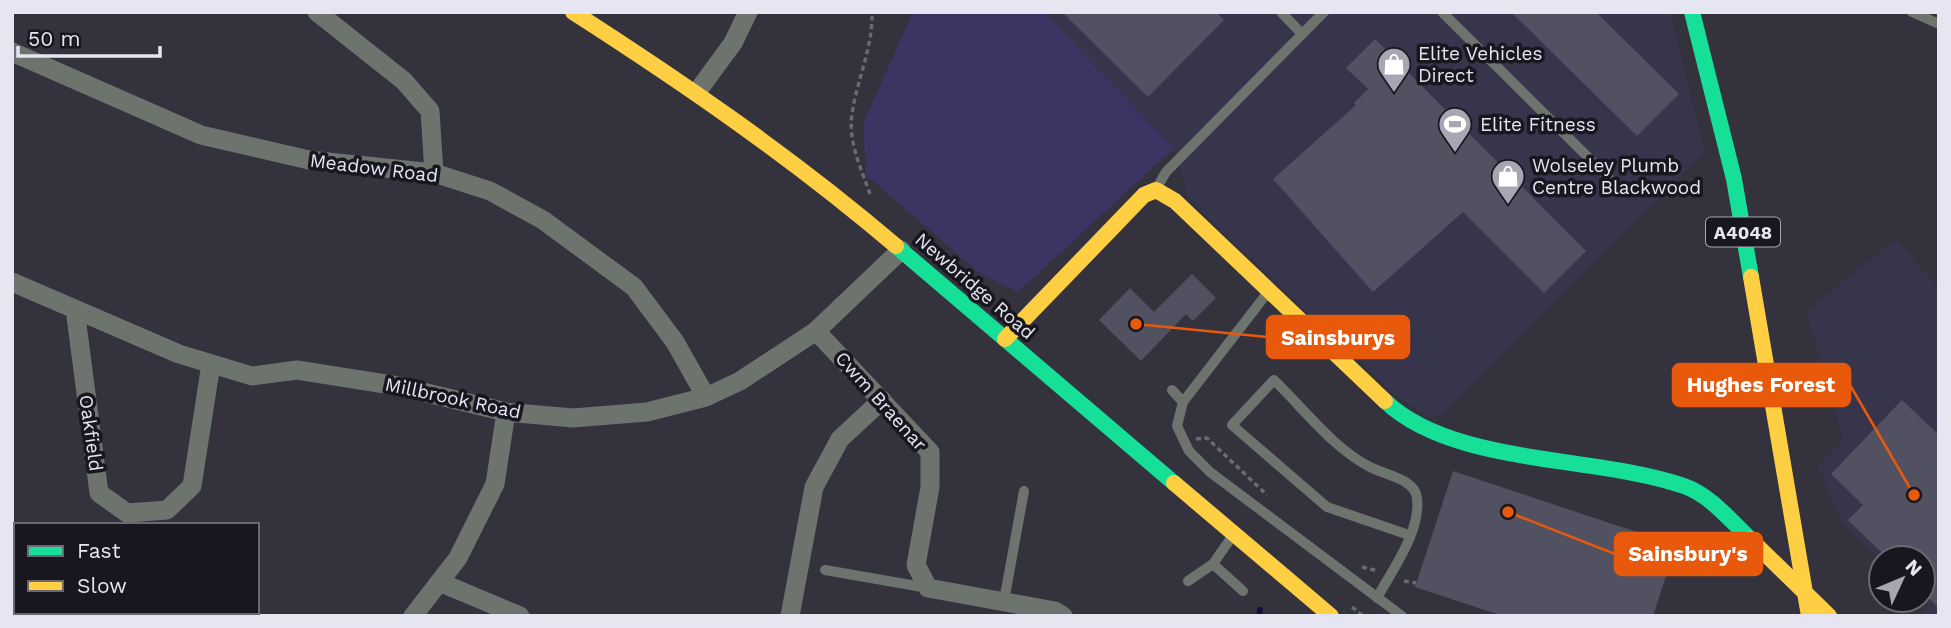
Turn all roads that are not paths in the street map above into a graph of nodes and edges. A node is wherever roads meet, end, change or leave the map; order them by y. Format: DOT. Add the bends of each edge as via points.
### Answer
graph roads {
  1 [pos="317,12"];
  2 [pos="573,12"];
  3 [pos="748,12"];
  4 [pos="1281,12"];
  5 [pos="1324,12"];
  6 [pos="1442,12"];
  7 [pos="1692,12"];
  8 [pos="1912,12"];
  9 [pos="1933,15"];
  10 [pos="1939,24"];
  11 [pos="1302,34"];
  12 [pos="12,52"];
  13 [pos="698,92"];
  14 [pos="434,173"];
  15 [pos="1620,189"];
  16 [pos="1156,190"];
  17 [pos="901,250"];
  18 [pos="12,282"];
  19 [pos="1268,292"];
  20 [pos="75,309"];
  21 [pos="816,331"];
  22 [pos="1005,339"];
  23 [pos="211,364"];
  24 [pos="1172,390"];
  25 [pos="706,397"];
  26 [pos="882,400"];
  27 [pos="1183,402"];
  28 [pos="506,412"];
  29 [pos="1024,491"];
  30 [pos="1233,535"];
  31 [pos="1409,535"];
  32 [pos="1213,564"];
  33 [pos="825,570"];
  34 [pos="1188,581"];
  35 [pos="439,582"];
  36 [pos="928,588"];
  37 [pos="1243,591"];
  38 [pos="1377,598"];
  39 [pos="1004,601"];
  40 [pos="413,616"];
  41 [pos="520,616"];
  42 [pos="789,616"];
  43 [pos="1063,616"];
  44 [pos="1331,616"];
  45 [pos="1402,616"];
  46 [pos="1808,616"];
  47 [pos="1829,616"];
  1 -- 14 [label="street" via="404,81 430,111"];
  2 -- 13 [label="main road, Newbridge Road"];
  3 -- 13 [label="street" via="733,43"];
  4 -- 11 [label="lane"];
  5 -- 11 [label="lane"];
  6 -- 15 [label="lane"];
  7 -- 46 [label="main road, A4048" via="1734,179"];
  8 -- 9 [label="lane"];
  9 -- 10 [label="lane"];
  11 -- 16 [label="lane" via="1166,172"];
  12 -- 14 [label="street, Meadow Road" via="201,135 309,160"];
  13 -- 17 [label="main road, Newbridge Road"];
  14 -- 25 [label="street, Meadow Road" via="490,191 543,220 634,287 675,342"];
  16 -- 19 [label="main road" via="1175,201"];
  16 -- 22 [label="main road" via="1144,195"];
  17 -- 21 [label="street, Millbrook Road"];
  17 -- 22 [label="main road, Newbridge Road"];
  18 -- 20 [label="street, Millbrook Road"];
  19 -- 27 [label="lane"];
  19 -- 47 [label="main road" via="1389,405 1420,427 1451,441 1685,486 1713,503"];
  20 -- 23 [label="street, Millbrook Road"];
  20 -- 23 [label="street, Oakfield" via="99,493 127,513 167,510 192,486"];
  21 -- 25 [label="street, Millbrook Road" via="740,381"];
  21 -- 26 [label="street, Cwm Braenar"];
  22 -- 30 [label="main road, Newbridge Road"];
  23 -- 28 [label="street, Millbrook Road" via="252,376 297,370 386,384"];
  24 -- 27 [label="lane"];
  25 -- 28 [label="street, Millbrook Road" via="647,412 573,418"];
  26 -- 36 [label="street, Cwm Braenar" via="930,452 930,487 916,565"];
  26 -- 42 [label="street" via="840,439 814,487"];
  27 -- 38 [label="lane" via="1177,426 1189,451 1210,472"];
  28 -- 35 [label="street" via="495,484 458,558"];
  29 -- 39 [label="lane"];
  30 -- 32 [label="lane"];
  30 -- 44 [label="main road, Newbridge Road"];
  31 -- 31 [label="lane" via="1417,497 1411,485 1368,466 1338,444 1274,380 1232,425 1327,507"];
  31 -- 38 [label="lane"];
  32 -- 34 [label="lane"];
  32 -- 37 [label="lane"];
  33 -- 36 [label="lane"];
  35 -- 40 [label="street"];
  35 -- 41 [label="street"];
  36 -- 39 [label="street"];
  38 -- 45 [label="lane"];
  39 -- 43 [label="street"];
}
